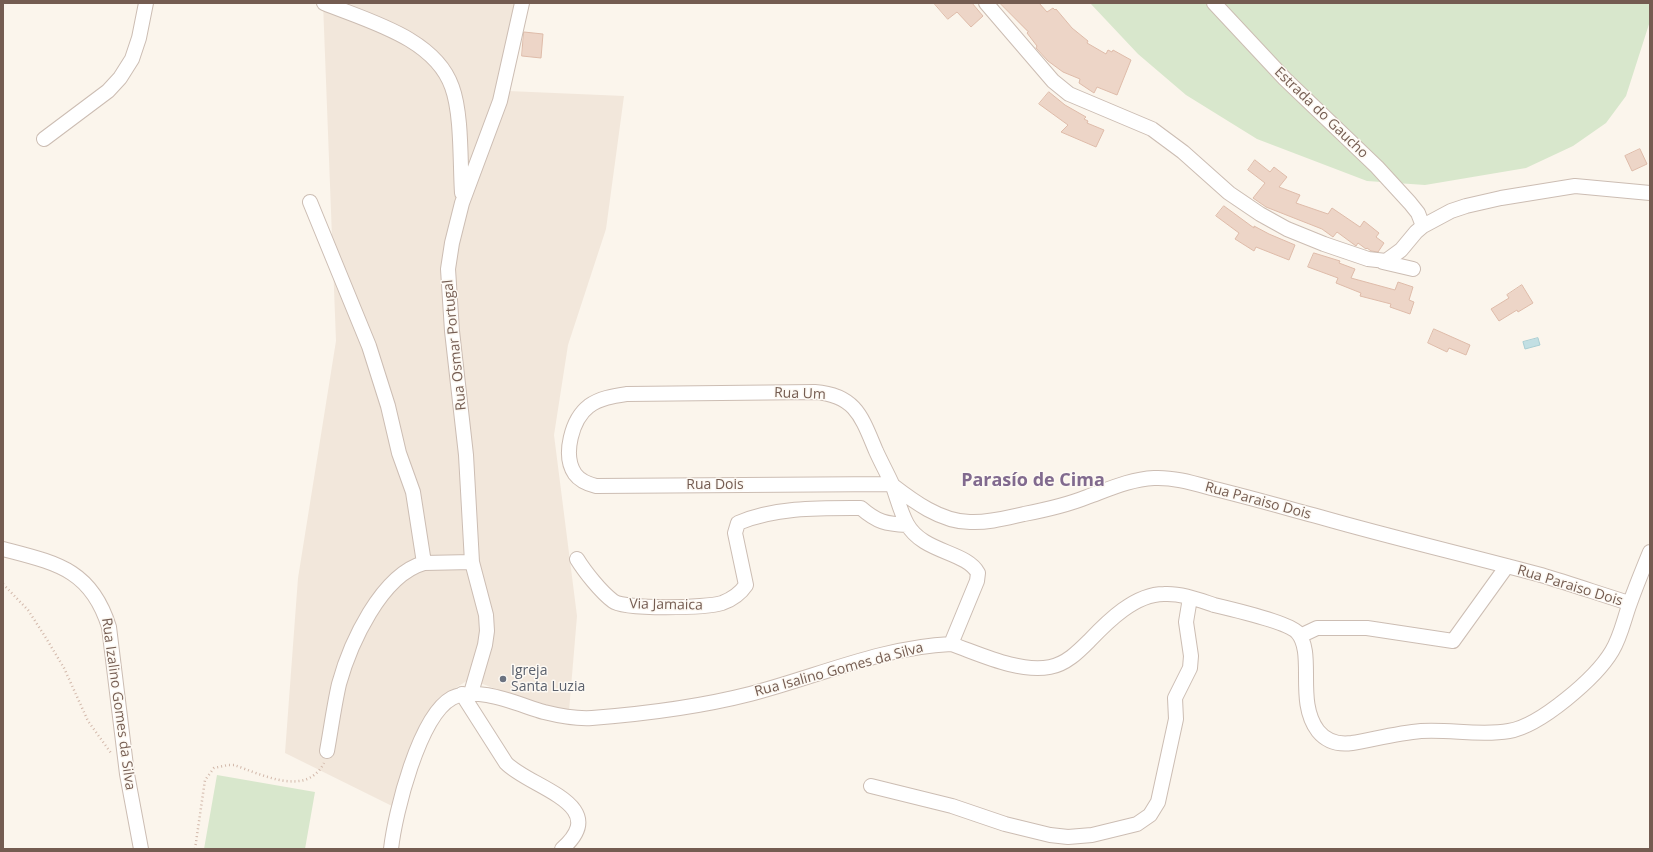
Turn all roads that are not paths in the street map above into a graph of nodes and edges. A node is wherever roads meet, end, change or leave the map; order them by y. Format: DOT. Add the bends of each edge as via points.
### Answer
graph roads {
  1 [pos="146,3"];
  2 [pos="324,3"];
  3 [pos="522,3"];
  4 [pos="986,3"];
  5 [pos="1214,3"];
  6 [pos="44,139"];
  7 [pos="1650,193"];
  8 [pos="310,202"];
  9 [pos="462,203"];
  10 [pos="1423,226"];
  11 [pos="1383,262"];
  12 [pos="1413,268"];
  13 [pos="570,442"];
  14 [pos="892,484"];
  15 [pos="907,525"];
  16 [pos="3,549"];
  17 [pos="1650,552"];
  18 [pos="577,559"];
  19 [pos="472,562"];
  20 [pos="424,563"];
  21 [pos="1507,566"];
  22 [pos="1190,598"];
  23 [pos="1629,603"];
  24 [pos="1300,636"];
  25 [pos="951,644"];
  26 [pos="466,694"];
  27 [pos="327,751"];
  28 [pos="871,786"];
  29 [pos="141,849"];
  30 [pos="391,849"];
  31 [pos="562,849"];
  1 -- 6 [label="street" via="132,59 120,78 108,91"];
  2 -- 9 [label="street" via="412,40 441,65 452,86 457,110"];
  3 -- 9 [label="street, Rua Osmar Portugal" via="500,101"];
  4 -- 11 [label="street" via="1053,80 1069,94 1152,129 1184,152 1229,193 1287,229 1324,244"];
  5 -- 10 [label="street, Estrada do Gaucho" via="1285,79 1377,167 1418,213"];
  7 -- 10 [label="street" via="1561,187 1466,206"];
  8 -- 20 [label="street" via="368,346 388,406 399,453 413,492"];
  9 -- 19 [label="street, Rua Osmar Portugal" via="451,249 448,278 466,455"];
  10 -- 11 [label="street" via="1391,258"];
  11 -- 12 [label="street"];
  13 -- 14 [label="street, Rua Dois" via="571,465 575,474 581,480 596,486"];
  13 -- 14 [label="street, Rua Um" via="573,428 583,412 594,403 617,396 664,393 825,393 845,401 861,415"];
  14 -- 15 [label="street, Rua Um"];
  14 -- 21 [label="street, Rua Paraiso Dois" via="906,496 935,513 961,521 976,522 1054,508 1122,484 1153,478 1174,479"];
  15 -- 18 [label="street, Via Jamaica" via="888,524 861,508 787,510 738,523 735,533 746,585 738,595 723,603 706,606 640,606 614,602"];
  15 -- 25 [label="street, Rua Um" via="916,536 971,564 978,573"];
  16 -- 29 [label="street, Rua Izalino Gomes da Silva" via="34,557 74,573 93,591 105,612 110,627 127,774"];
  17 -- 23 [label="street"];
  19 -- 20 [label="street"];
  19 -- 26 [label="street, Rua Osmar Portugal" via="488,631"];
  20 -- 27 [label="street" via="408,570 392,583 356,639 339,684"];
  21 -- 23 [label="street, Rua Paraiso Dois"];
  21 -- 24 [label="street" via="1454,640 1367,628 1317,628"];
  22 -- 24 [label="street, Rua Isalino Gomes da Silva" via="1286,625"];
  22 -- 25 [label="street, Rua Isalino Gomes da Silva" via="1157,594 1142,600 1106,625 1077,654 1051,667 1020,666"];
  22 -- 28 [label="street" via="1186,622 1191,656 1190,668 1175,698 1176,719 1158,802 1142,822 1092,835 1060,836 1005,824 952,806"];
  23 -- 24 [label="street" via="1613,650 1596,672 1544,715 1509,731 1421,731 1344,744 1331,742 1320,734 1309,713 1305,650"];
  25 -- 26 [label="street, Rua Isalino Gomes da Silva" via="901,651 749,694 641,713 572,718 491,697"];
  26 -- 30 [label="street" via="454,697 441,706 427,730 407,779 395,822"];
  26 -- 31 [label="street" via="509,767 524,778 560,796 574,809 578,828"];
}
